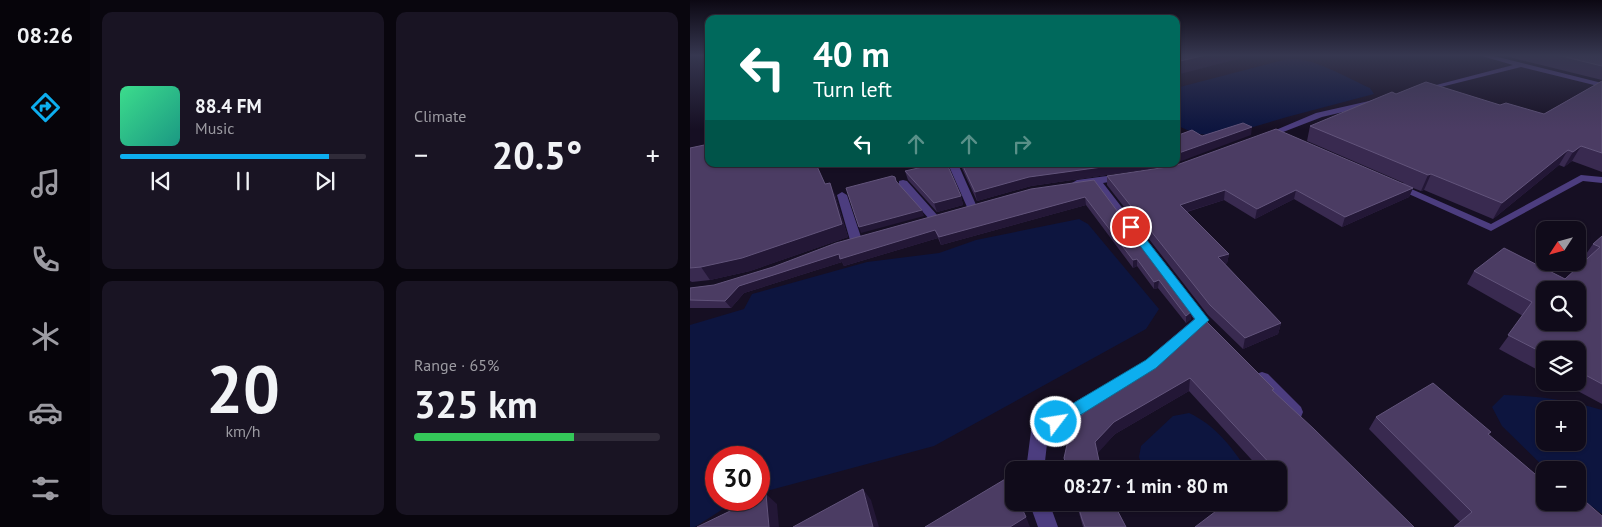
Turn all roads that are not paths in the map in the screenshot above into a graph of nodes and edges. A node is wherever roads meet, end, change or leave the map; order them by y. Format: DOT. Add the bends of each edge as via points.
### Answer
graph roads {
  1 [pos="1466,80"];
  2 [pos="1579,80"];
  3 [pos="1602,85"];
  4 [pos="1415,92"];
  5 [pos="1386,99"];
  6 [pos="1293,140"];
  7 [pos="955,167"];
  8 [pos="1133,176"];
  9 [pos="1096,180"];
  10 [pos="1383,180"];
  11 [pos="1602,180"];
  12 [pos="903,183"];
  13 [pos="1068,185"];
  14 [pos="842,195"];
  15 [pos="973,207"];
  16 [pos="933,218"];
  17 [pos="856,240"];
  18 [pos="1202,320"];
  19 [pos="1216,334"];
  20 [pos="1151,364"];
  21 [pos="1252,369"];
  22 [pos="1135,374"];
  23 [pos="1308,425"];
  24 [pos="1036,461"];
  25 [pos="1042,511"];
  26 [pos="1048,527"];
  1 -- 4 [label="street"];
  2 -- 3 [label="street"];
  5 -- 6 [label="street" via="1319,115 1271,134"];
  7 -- 15 [label="street"];
  8 -- 9 [label="street"];
  9 -- 13 [label="street"];
  9 -- 18 [label="street"];
  10 -- 11 [label="street" via="1491,228 1581,178"];
  12 -- 16 [label="street"];
  14 -- 17 [label="street"];
  18 -- 19 [label="street"];
  18 -- 20 [label="street"];
  21 -- 23 [label="street"];
  22 -- 24 [label="street" via="1040,431"];
  25 -- 26 [label="street"];
}
